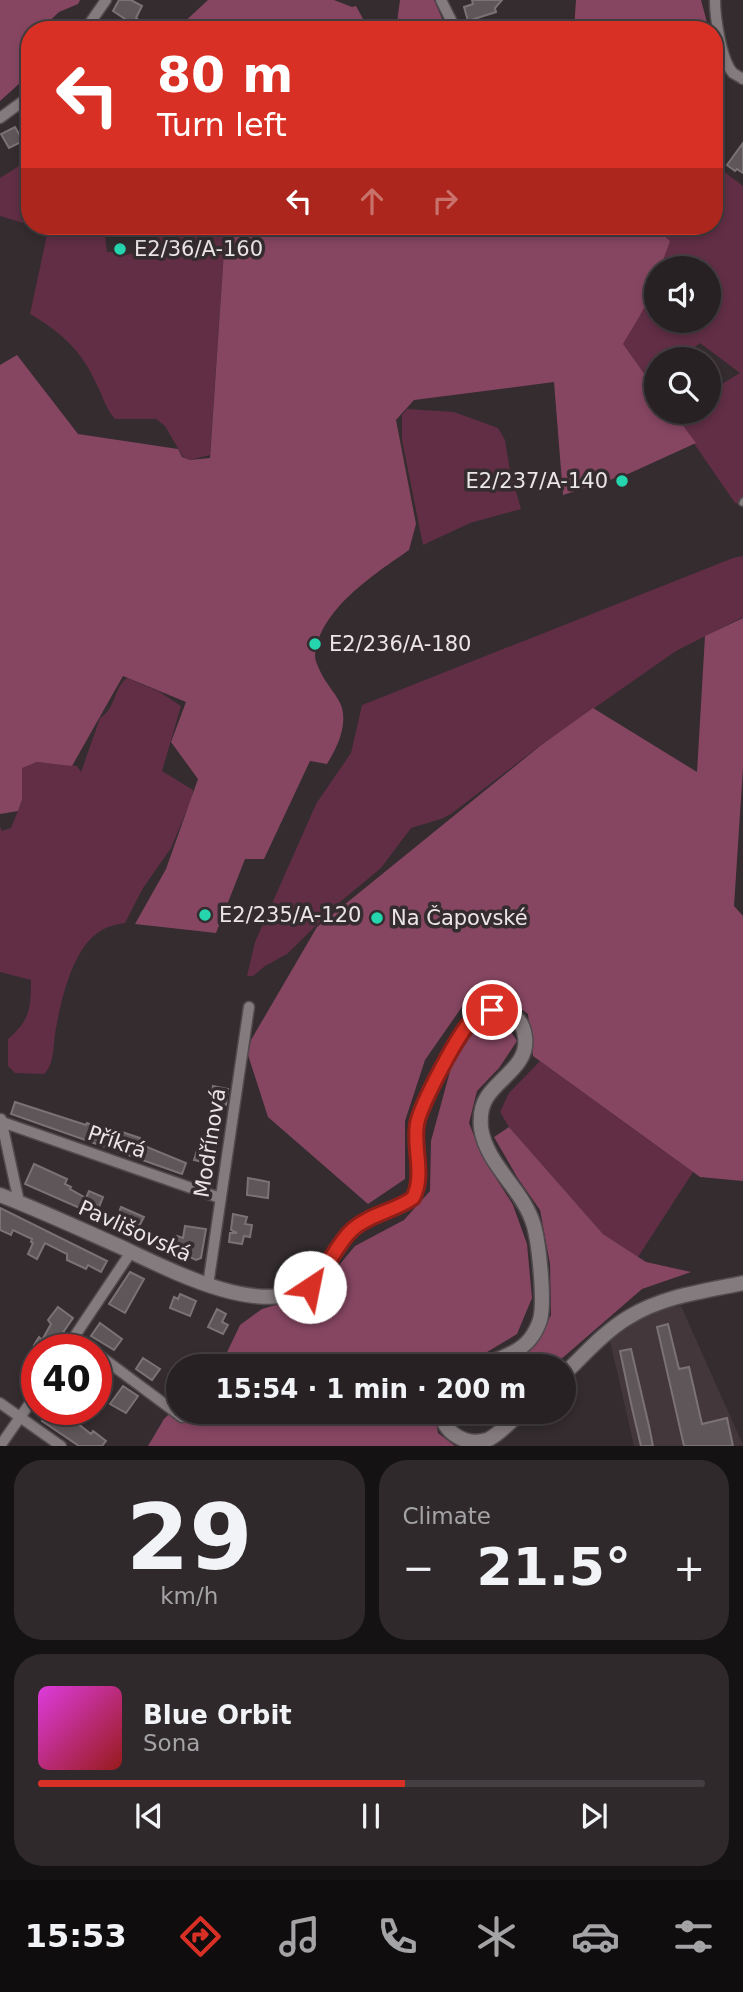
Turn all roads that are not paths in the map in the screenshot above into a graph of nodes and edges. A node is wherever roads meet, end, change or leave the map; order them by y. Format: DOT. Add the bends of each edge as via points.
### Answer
graph roads {
  1 [pos="106,0"];
  2 [pos="441,0"];
  3 [pos="715,0"];
  4 [pos="91,21"];
  5 [pos="452,21"];
  6 [pos="717,21"];
  7 [pos="723,48"];
  8 [pos="743,79"];
  9 [pos="21,103"];
  10 [pos="0,118"];
  11 [pos="249,1007"];
  12 [pos="1,1119"];
  13 [pos="0,1195"];
  14 [pos="220,1198"];
  15 [pos="19,1202"];
  16 [pos="131,1252"];
  17 [pos="743,1283"];
  18 [pos="208,1285"];
  19 [pos="75,1334"];
  20 [pos="509,1354"];
  21 [pos="576,1362"];
  22 [pos="112,1365"];
  23 [pos="0,1403"];
  24 [pos="166,1405"];
  25 [pos="20,1418"];
  26 [pos="445,1424"];
  27 [pos="506,1424"];
  28 [pos="0,1446"];
  29 [pos="61,1446"];
  1 -- 4 [label="street"];
  2 -- 5 [label="street"];
  3 -- 6 [label="street"];
  7 -- 8 [label="street" via="733,73"];
  9 -- 10 [label="street"];
  11 -- 14 [label="street, Modřínová"];
  12 -- 14 [label="street, Příkrá"];
  12 -- 15 [label="street"];
  13 -- 15 [label="street, Pavlišovská"];
  14 -- 18 [label="street, Modřínová"];
  15 -- 16 [label="street, Pavlišovská"];
  16 -- 18 [label="street, Pavlišovská"];
  16 -- 19 [label="street"];
  17 -- 21 [label="street" via="647,1307 628,1317"];
  18 -- 20 [label="street, Pavlišovská" via="256,1295 310,1287 357,1226 413,1198 420,1179 415,1147 418,1121 427,1099 463,1031 476,1016 492,1010 506,1012 517,1018 526,1042 523,1056 486,1098 481,1130 532,1220 542,1305 532,1337"];
  22 -- 24 [label="street"];
  23 -- 25 [label="street"];
  25 -- 28 [label="street"];
  25 -- 29 [label="street"];
  26 -- 27 [label="street" via="462,1440 473,1441 487,1440"];
}
